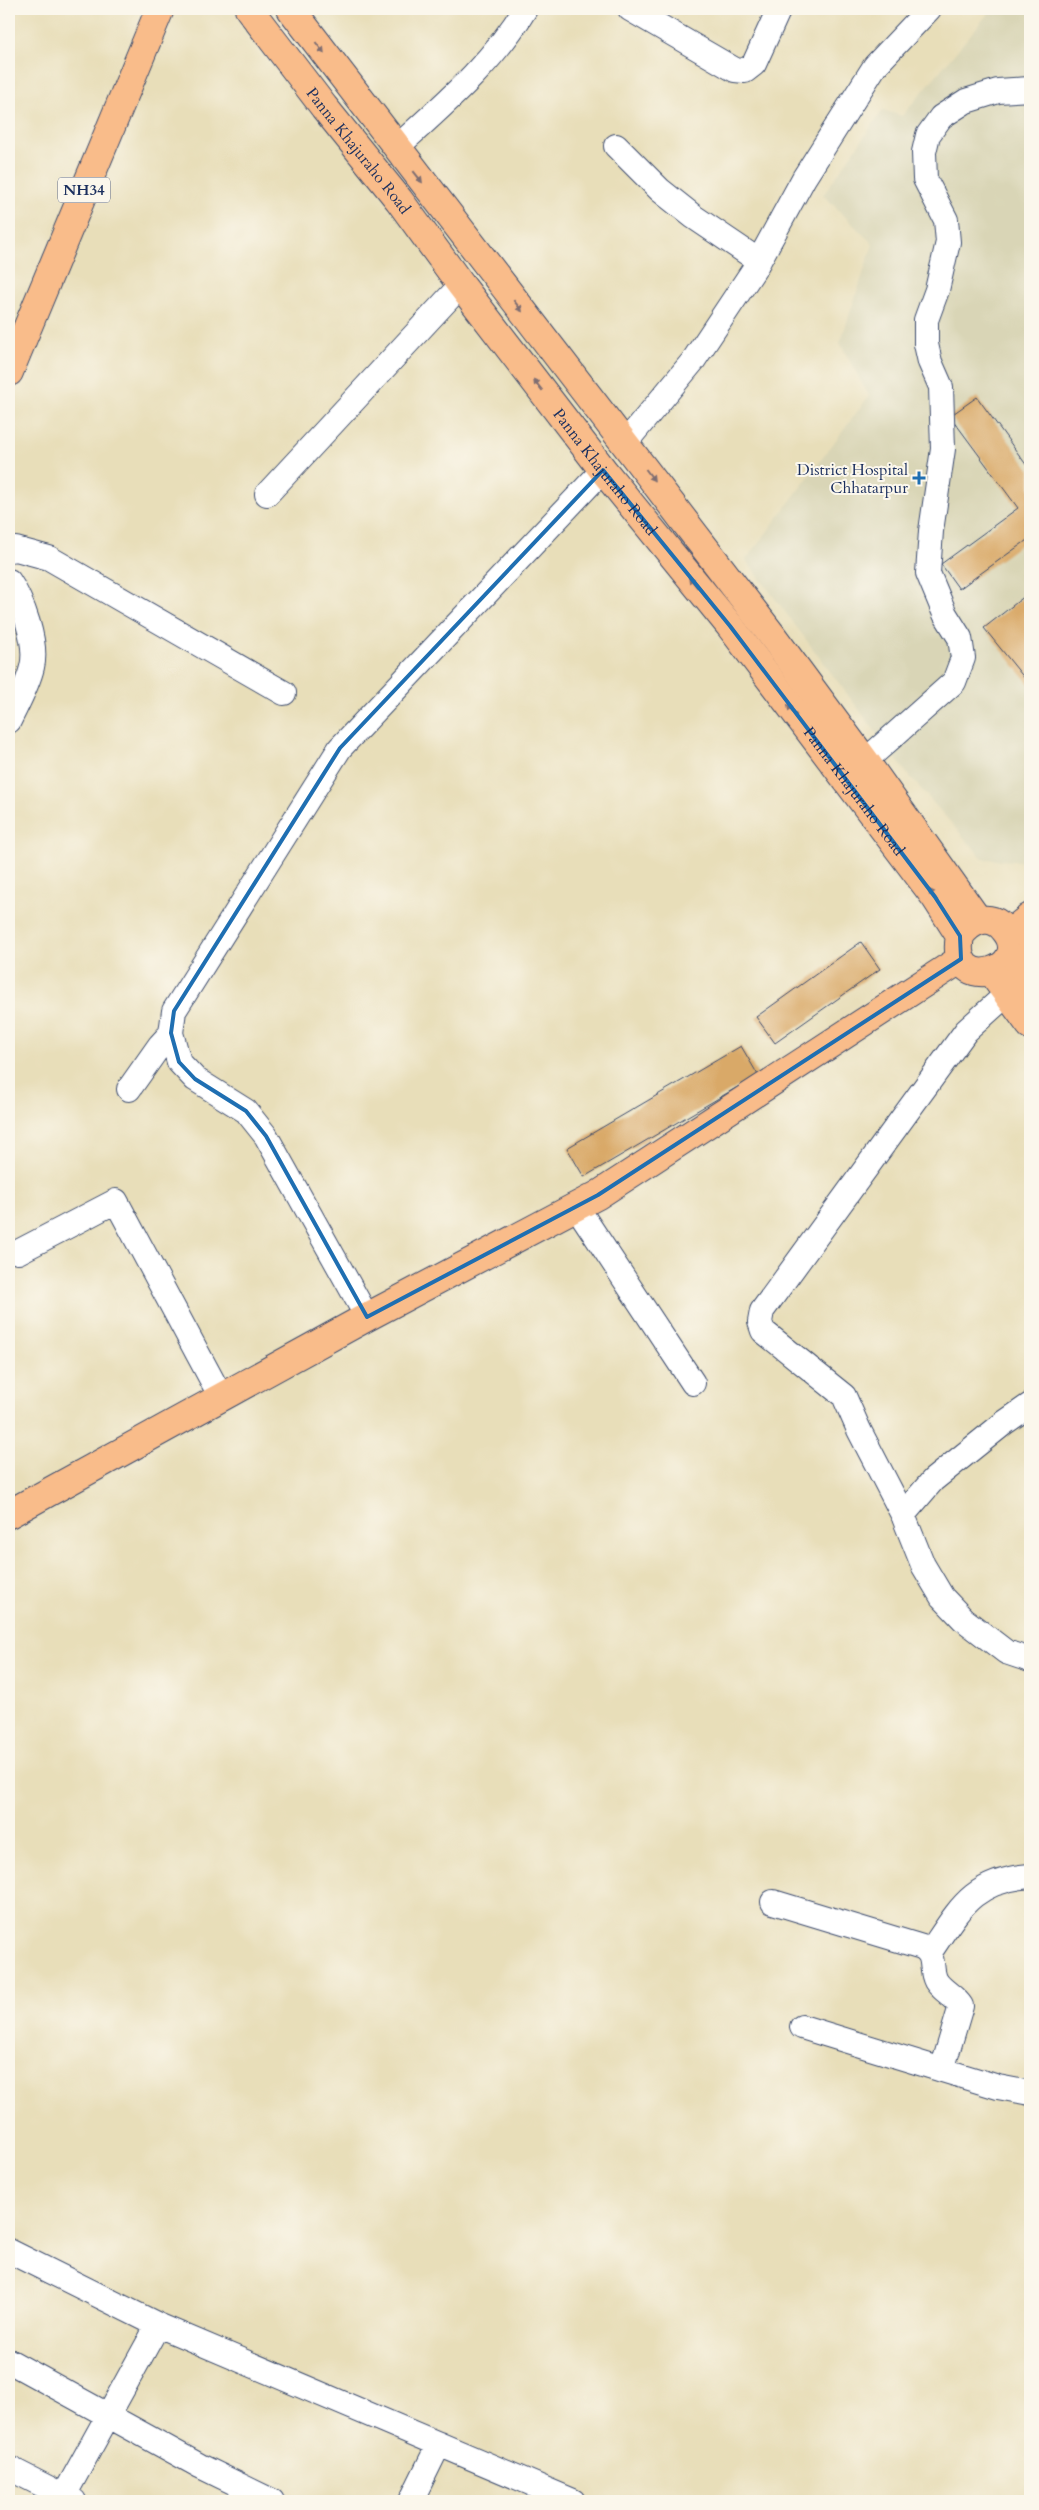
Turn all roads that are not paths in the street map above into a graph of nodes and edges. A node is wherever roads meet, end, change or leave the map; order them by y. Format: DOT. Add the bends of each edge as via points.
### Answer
graph roads {
  1 [pos="160,9"];
  2 [pos="249,9"];
  3 [pos="290,9"];
  4 [pos="525,9"];
  5 [pos="630,9"];
  6 [pos="779,9"];
  7 [pos="929,9"];
  8 [pos="1030,89"];
  9 [pos="616,146"];
  10 [pos="396,148"];
  11 [pos="759,261"];
  12 [pos="460,286"];
  13 [pos="9,372"];
  14 [pos="626,443"];
  15 [pos="603,470"];
  16 [pos="267,494"];
  17 [pos="9,550"];
  18 [pos="9,581"];
  19 [pos="284,694"];
  20 [pos="9,721"];
  21 [pos="865,761"];
  22 [pos="1030,917"];
  23 [pos="966,938"];
  24 [pos="1010,968"];
  25 [pos="1030,1025"];
  26 [pos="171,1033"];
  27 [pos="129,1089"];
  28 [pos="576,1206"];
  29 [pos="18,1252"];
  30 [pos="367,1317"];
  31 [pos="693,1383"];
  32 [pos="221,1397"];
  33 [pos="1030,1405"];
  34 [pos="9,1514"];
  35 [pos="903,1515"];
  36 [pos="1030,1660"];
  37 [pos="1030,1876"];
  38 [pos="773,1902"];
  39 [pos="930,1952"];
  40 [pos="802,2027"];
  41 [pos="942,2070"];
  42 [pos="1030,2093"];
  43 [pos="9,2251"];
  44 [pos="158,2324"];
  45 [pos="9,2361"];
  46 [pos="109,2415"];
  47 [pos="439,2444"];
  48 [pos="9,2468"];
  49 [pos="66,2500"];
  50 [pos="566,2500"];
  51 [pos="272,2501"];
  52 [pos="411,2501"];
  1 -- 13 [label="main road, NH34"];
  2 -- 12 [label="main road, Panna Khajuraho Road" via="394,193"];
  3 -- 10 [label="main road, Panna Khajuraho Road, one-way"];
  4 -- 10 [label="street" via="511,32 471,78"];
  5 -- 6 [label="street" via="735,70 744,71 754,64"];
  7 -- 11 [label="street" via="874,66 804,178"];
  8 -- 21 [label="street" via="998,91 966,101 940,117 928,134 924,152 925,179 946,220 948,242 926,320 930,362 941,387 943,450 928,573 945,614 960,638 963,658 954,682"];
  9 -- 11 [label="street" via="660,190"];
  10 -- 14 [label="main road, Panna Khajuraho Road, one-way"];
  11 -- 14 [label="street" via="693,361"];
  15 -- 12 [label="main road, Panna Khajuraho Road, one-way"];
  12 -- 16 [label="street"];
  14 -- 21 [label="main road, Panna Khajuraho Road, one-way"];
  23 -- 15 [label="main road, Panna Khajuraho Road, one-way" via="730,626"];
  15 -- 26 [label="street" via="340,748 174,1011"];
  17 -- 19 [label="street" via="49,558"];
  18 -- 20 [label="street" via="23,606 32,649 32,666"];
  21 -- 23 [label="main road, Panna Khajuraho Road"];
  22 -- 24 [label="main road"];
  23 -- 24 [label="main road, Panna Khajuraho Road" via="969,968 980,973"];
  23 -- 24 [label="main road" via="995,922 1001,924"];
  23 -- 28 [label="main road" via="598,1195"];
  24 -- 25 [label="main road"];
  24 -- 35 [label="street" via="762,1311 760,1322 763,1331 844,1396 858,1430"];
  26 -- 27 [label="street"];
  26 -- 30 [label="street" via="179,1062 195,1079 246,1111 266,1136"];
  28 -- 30 [label="main road"];
  28 -- 31 [label="street"];
  29 -- 32 [label="street" via="116,1201"];
  30 -- 32 [label="main road"];
  32 -- 34 [label="main road"];
  33 -- 35 [label="street" via="933,1480"];
  35 -- 36 [label="street" via="923,1565 942,1597 1006,1652"];
  37 -- 39 [label="street" via="998,1882 977,1891 960,1908"];
  38 -- 39 [label="street"];
  39 -- 41 [label="street" via="932,1973 938,1984 961,2006"];
  40 -- 41 [label="street"];
  41 -- 42 [label="street"];
  43 -- 44 [label="street"];
  44 -- 46 [label="street"];
  44 -- 47 [label="street"];
  45 -- 46 [label="street"];
  46 -- 49 [label="street"];
  46 -- 51 [label="street" via="200,2466"];
  47 -- 50 [label="street"];
  47 -- 52 [label="street"];
  48 -- 49 [label="street"];
}
